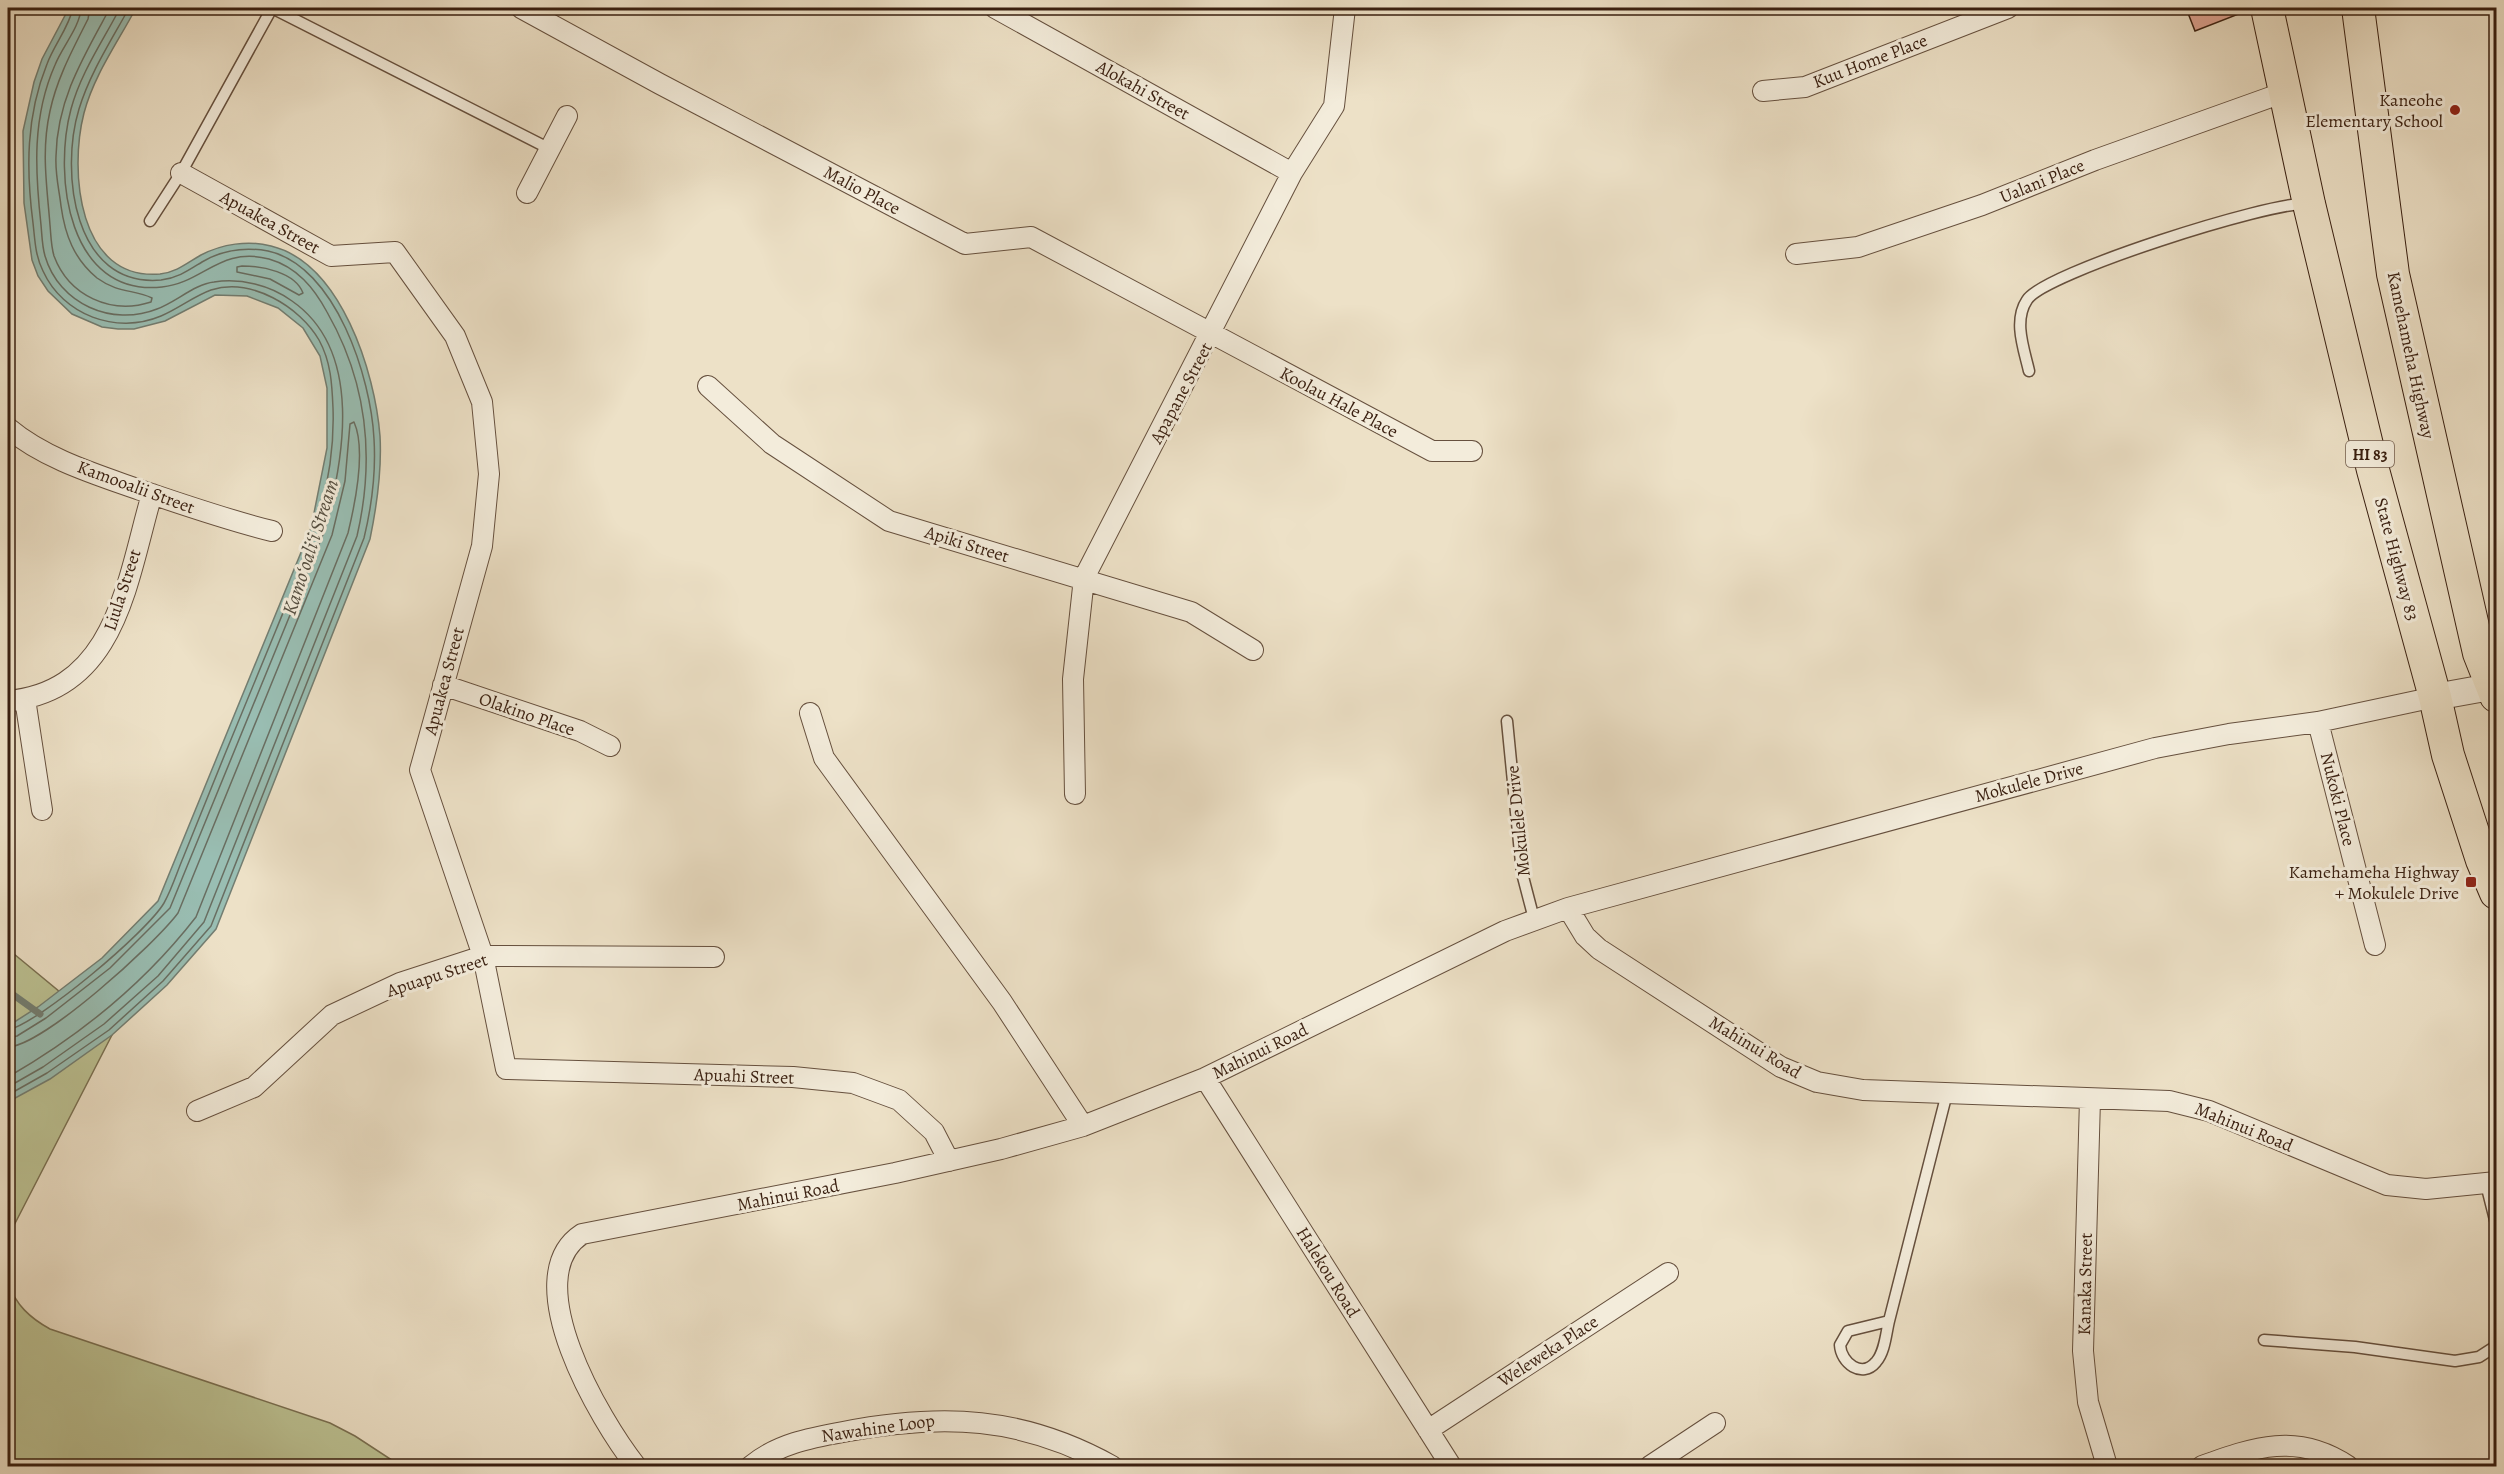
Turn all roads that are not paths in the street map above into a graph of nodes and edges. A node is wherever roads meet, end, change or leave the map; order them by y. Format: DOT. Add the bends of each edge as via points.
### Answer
graph roads {
  1 [pos="521,8"];
  2 [pos="995,8"];
  3 [pos="1345,8"];
  4 [pos="2008,8"];
  5 [pos="2267,8"];
  6 [pos="2358,8"];
  7 [pos="1763,91"];
  8 [pos="2284,92"];
  9 [pos="567,116"];
  10 [pos="550,149"];
  11 [pos="181,173"];
  12 [pos="1292,173"];
  13 [pos="527,193"];
  14 [pos="2309,204"];
  15 [pos="150,221"];
  16 [pos="1796,254"];
  17 [pos="1211,335"];
  18 [pos="2029,371"];
  19 [pos="708,386"];
  20 [pos="8,428"];
  21 [pos="1472,451"];
  22 [pos="153,494"];
  23 [pos="272,531"];
  24 [pos="1084,578"];
  25 [pos="1252,650"];
  26 [pos="443,686"];
  27 [pos="2495,689"];
  28 [pos="2435,697"];
  29 [pos="16,700"];
  30 [pos="810,713"];
  31 [pos="1508,721"];
  32 [pos="2318,722"];
  33 [pos="610,746"];
  34 [pos="1075,794"];
  35 [pos="42,810"];
  36 [pos="2496,894"];
  37 [pos="1568,908"];
  38 [pos="1534,919"];
  39 [pos="2375,945"];
  40 [pos="483,956"];
  41 [pos="714,957"];
  42 [pos="506,1069"];
  43 [pos="1205,1078"];
  44 [pos="1947,1093"];
  45 [pos="2090,1099"];
  46 [pos="197,1111"];
  47 [pos="1083,1126"];
  48 [pos="949,1161"];
  49 [pos="2491,1183"];
  50 [pos="2496,1224"];
  51 [pos="1668,1273"];
  52 [pos="1889,1321"];
  53 [pos="2264,1340"];
  54 [pos="2496,1346"];
  55 [pos="1715,1423"];
  56 [pos="1428,1430"];
  57 [pos="636,1467"];
  58 [pos="751,1467"];
  59 [pos="1112,1467"];
  60 [pos="1451,1467"];
  61 [pos="1650,1467"];
  62 [pos="2107,1467"];
  63 [pos="2202,1467"];
  64 [pos="2348,1467"];
  1 -- 17 [label="street, Malio Place" via="966,244 1031,237"];
  2 -- 12 [label="street, Alokahi Street"];
  3 -- 12 [label="street, Apapane Street" via="1334,106"];
  4 -- 7 [label="street, Kuu Home Place" via="1805,87"];
  5 -- 8 [label="main road, State Highway 83 / HI 83"];
  6 -- 27 [label="main road, Kamehameha Highway" via="2393,274 2479,653"];
  8 -- 14 [label="main road, State Highway 83 / HI 83"];
  8 -- 16 [label="street, Ualani Place" via="1858,248"];
  9 -- 10 [label="street"];
  10 -- 11 [label="lane" via="272,8"];
  10 -- 13 [label="street"];
  11 -- 15 [label="lane"];
  11 -- 26 [label="street, Apuakea Street" via="331,256 395,252 455,336 482,402 489,474 482,546"];
  12 -- 17 [label="street, Apapane Street"];
  14 -- 18 [label="lane" via="2264,210 2097,262 2049,284 2027,299 2020,320"];
  14 -- 28 [label="main road, State Highway 83 / HI 83" via="2373,470"];
  17 -- 21 [label="street, Koolau Hale Place" via="1432,451"];
  17 -- 24 [label="street, Apapane Street"];
  19 -- 24 [label="street, Apiki Street" via="772,444 889,521"];
  20 -- 22 [label="street, Kamooalii Street" via="64,461"];
  22 -- 23 [label="street, Kamooalii Street"];
  22 -- 29 [label="street, Liula Street" via="115,619 99,652 72,678 49,691"];
  24 -- 25 [label="street, Apiki Street" via="1191,612"];
  24 -- 34 [label="street, Apapane Street" via="1073,679"];
  26 -- 33 [label="street, Olakino Place" via="580,731"];
  26 -- 40 [label="street, Apuakea Street" via="420,770"];
  27 -- 28 [label="street, Mokulele Drive"];
  28 -- 32 [label="street, Mokulele Drive"];
  28 -- 36 [label="main road, State Highway 83 / HI 83" via="2448,755"];
  29 -- 35 [label="street"];
  30 -- 47 [label="street" via="824,758 1002,1002"];
  31 -- 38 [label="lane, Mokulele Drive" via="1522,873"];
  32 -- 37 [label="street, Mokulele Drive" via="2229,734 2124,756"];
  32 -- 39 [label="street, Nukoki Place"];
  37 -- 38 [label="street, Mahinui Road"];
  37 -- 44 [label="street, Mahinui Road" via="1585,936 1599,949 1799,1076 1840,1088"];
  38 -- 43 [label="street, Mahinui Road"];
  40 -- 41 [label="street, Apuapu Street"];
  40 -- 42 [label="street, Apuakea Street"];
  40 -- 46 [label="street, Apuapu Street" via="400,983 332,1015 254,1087"];
  42 -- 48 [label="street, Apuahi Street" via="783,1077 854,1083 899,1100 934,1132"];
  43 -- 47 [label="street, Mahinui Road"];
  43 -- 56 [label="street, Halekou Road"];
  44 -- 45 [label="street, Mahinui Road"];
  44 -- 52 [label="lane"];
  45 -- 49 [label="street, Mahinui Road" via="2189,1104 2387,1185 2426,1189"];
  45 -- 62 [label="street, Kanaka Street" via="2083,1351 2088,1402"];
  47 -- 48 [label="street, Mahinui Road"];
  48 -- 57 [label="street, Mahinui Road" via="765,1200 591,1230 573,1240 557,1274 561,1315 595,1405"];
  49 -- 50 [label="lane"];
  51 -- 56 [label="street, Weleweka Place"];
  52 -- 52 [label="lane" via="1880,1355 1871,1367 1856,1368 1844,1360 1840,1345 1848,1332"];
  53 -- 54 [label="lane" via="2455,1361 2479,1357"];
  55 -- 61 [label="street"];
  56 -- 60 [label="street, Halekou Road"];
  58 -- 59 [label="street, Nawahine Loop" via="782,1448 813,1437 884,1424 943,1420 1029,1432"];
  63 -- 64 [label="street" via="2244,1451 2280,1445 2315,1450"];
}
